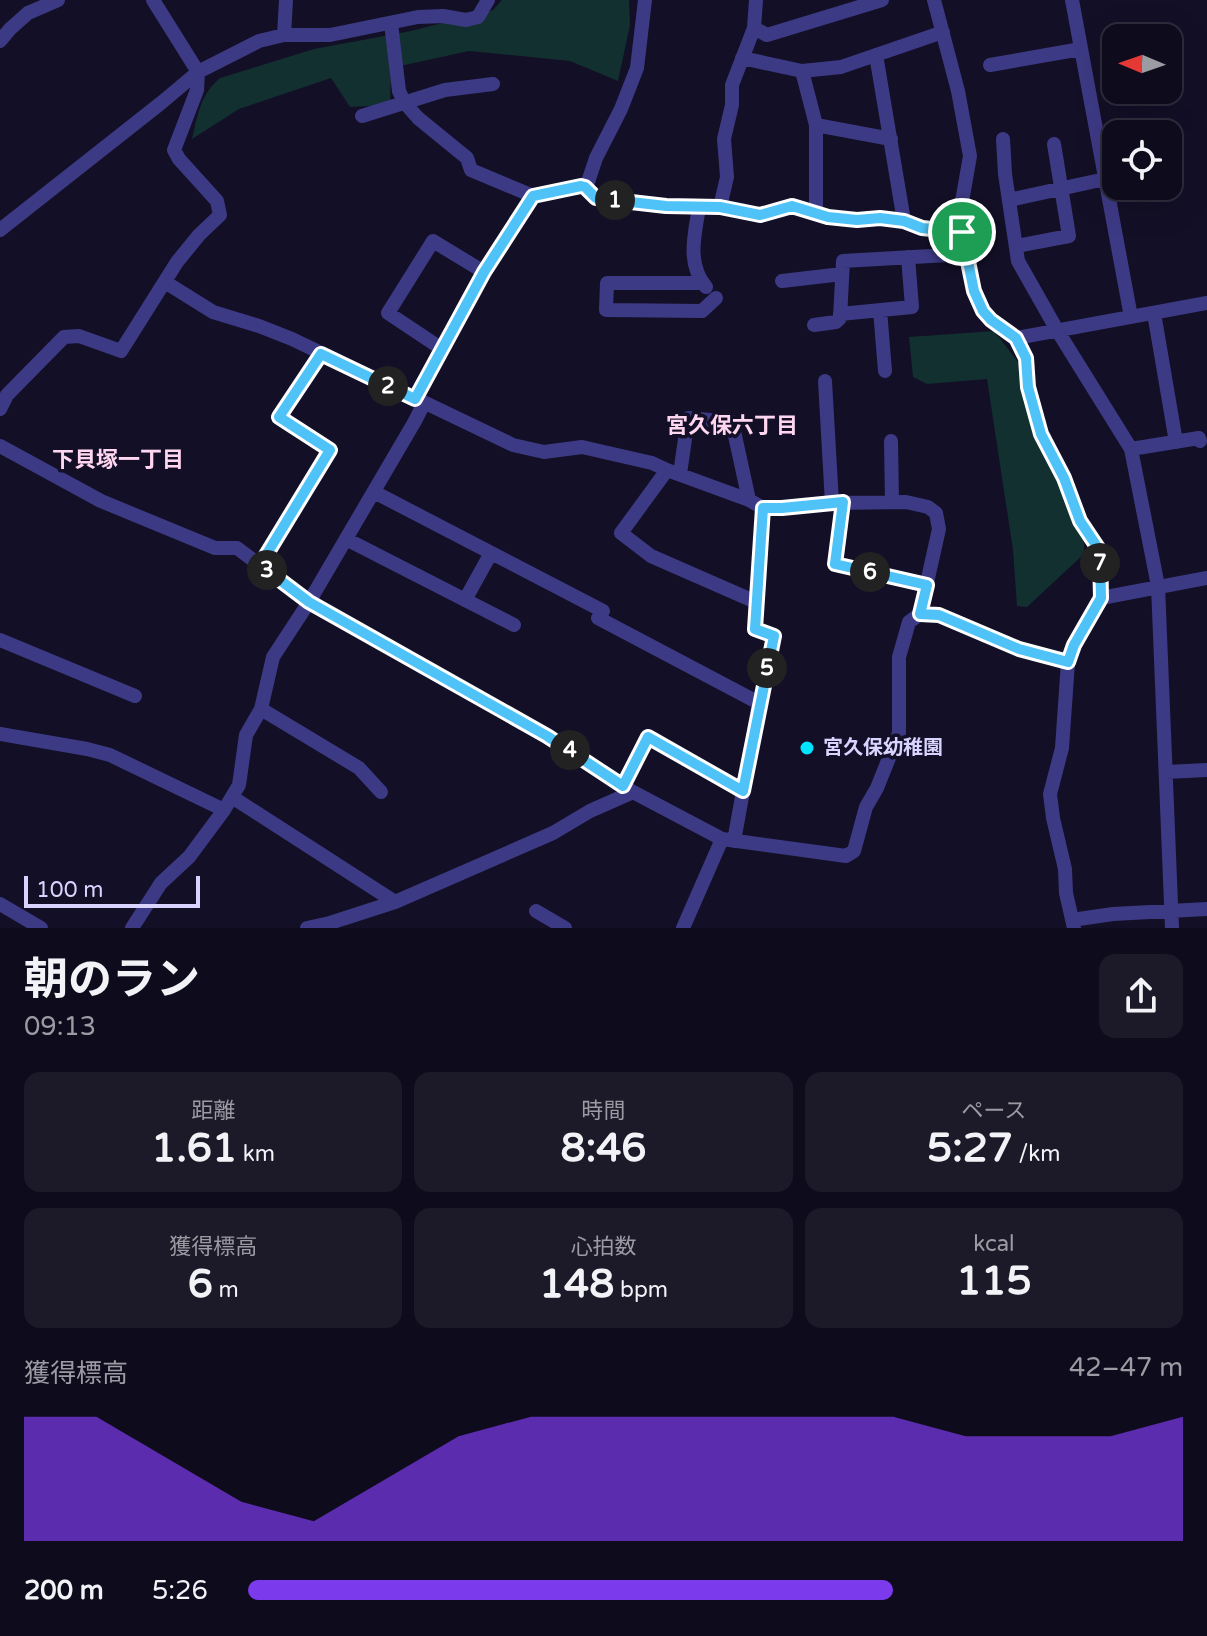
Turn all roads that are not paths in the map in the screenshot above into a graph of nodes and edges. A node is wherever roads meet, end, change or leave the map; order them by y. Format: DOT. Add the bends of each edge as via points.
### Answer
graph roads {
  1 [pos="58,0"];
  2 [pos="153,0"];
  3 [pos="286,0"];
  4 [pos="488,0"];
  5 [pos="645,0"];
  6 [pos="756,0"];
  7 [pos="882,0"];
  8 [pos="934,0"];
  9 [pos="1072,0"];
  10 [pos="391,23"];
  11 [pos="754,28"];
  12 [pos="943,32"];
  13 [pos="284,35"];
  14 [pos="0,41"];
  15 [pos="1081,49"];
  16 [pos="876,55"];
  17 [pos="742,58"];
  18 [pos="990,65"];
  19 [pos="802,71"];
  20 [pos="198,72"];
  21 [pos="493,84"];
  22 [pos="405,103"];
  23 [pos="362,116"];
  24 [pos="816,125"];
  25 [pos="891,139"];
  26 [pos="1003,139"];
  27 [pos="1054,144"];
  28 [pos="1102,163"];
  29 [pos="1102,180"];
  30 [pos="586,188"];
  31 [pos="1060,189"];
  32 [pos="533,196"];
  33 [pos="1009,200"];
  34 [pos="1109,200"];
  35 [pos="699,207"];
  36 [pos="720,207"];
  37 [pos="816,213"];
  38 [pos="904,221"];
  39 [pos="0,230"];
  40 [pos="962,232"];
  41 [pos="1016,246"];
  42 [pos="966,254"];
  43 [pos="908,257"];
  44 [pos="484,272"];
  45 [pos="842,274"];
  46 [pos="782,281"];
  47 [pos="165,282"];
  48 [pos="702,283"];
  49 [pos="1207,303"];
  50 [pos="880,310"];
  51 [pos="1154,313"];
  52 [pos="840,314"];
  53 [pos="1131,317"];
  54 [pos="814,325"];
  55 [pos="1057,330"];
  56 [pos="1016,338"];
  57 [pos="442,349"];
  58 [pos="321,354"];
  59 [pos="885,371"];
  60 [pos="825,381"];
  61 [pos="419,401"];
  62 [pos="0,409"];
  63 [pos="891,441"];
  64 [pos="1200,441"];
  65 [pos="1176,442"];
  66 [pos="0,446"];
  67 [pos="1131,449"];
  68 [pos="673,472"];
  69 [pos="374,492"];
  70 [pos="837,502"];
  71 [pos="892,502"];
  72 [pos="756,504"];
  73 [pos="346,539"];
  74 [pos="491,553"];
  75 [pos="260,565"];
  76 [pos="1207,578"];
  77 [pos="927,585"];
  78 [pos="1158,586"];
  79 [pos="1101,598"];
  80 [pos="465,600"];
  81 [pos="309,602"];
  82 [pos="756,602"];
  83 [pos="920,614"];
  84 [pos="514,625"];
  85 [pos="0,640"];
  86 [pos="1068,662"];
  87 [pos="135,696"];
  88 [pos="759,703"];
  89 [pos="261,709"];
  90 [pos="0,734"];
  91 [pos="1207,770"];
  92 [pos="1166,772"];
  93 [pos="628,789"];
  94 [pos="743,791"];
  95 [pos="381,792"];
  96 [pos="228,803"];
  97 [pos="728,840"];
  98 [pos="395,902"];
  99 [pos="0,904"];
  100 [pos="1207,909"];
  101 [pos="536,911"];
  102 [pos="1172,911"];
  103 [pos="1073,924"];
  104 [pos="41,928"];
  105 [pos="132,928"];
  106 [pos="307,928"];
  107 [pos="565,928"];
  108 [pos="683,928"];
  109 [pos="1172,928"];
  1 -- 14 [label="street" via="28,13"];
  2 -- 20 [label="street"];
  3 -- 13 [label="street"];
  4 -- 10 [label="street" via="478,17 466,20 418,17"];
  5 -- 30 [label="street" via="637,68"];
  6 -- 11 [label="street"];
  7 -- 11 [label="street" via="767,35"];
  8 -- 12 [label="street"];
  9 -- 15 [label="street"];
  10 -- 13 [label="street" via="330,35"];
  10 -- 22 [label="street"];
  11 -- 17 [label="street"];
  12 -- 16 [label="street"];
  12 -- 40 [label="street" via="970,156"];
  13 -- 20 [label="street" via="259,41"];
  15 -- 18 [label="street"];
  15 -- 28 [label="street"];
  16 -- 19 [label="street" via="841,67"];
  16 -- 25 [label="street"];
  17 -- 19 [label="street"];
  17 -- 36 [label="street" via="724,139 727,177"];
  19 -- 24 [label="street"];
  20 -- 39 [label="street"];
  20 -- 47 [label="street" via="197,90 174,150 217,201 220,215"];
  21 -- 22 [label="street" via="445,90"];
  22 -- 23 [label="street"];
  22 -- 32 [label="street" via="467,158 471,170"];
  24 -- 25 [label="street"];
  24 -- 37 [label="street"];
  25 -- 38 [label="street"];
  26 -- 33 [label="street"];
  27 -- 31 [label="street"];
  29 -- 31 [label="street"];
  30 -- 32 [label="street"];
  30 -- 35 [label="street" via="596,198"];
  31 -- 33 [label="street"];
  31 -- 41 [label="street" via="1069,236"];
  32 -- 44 [label="street"];
  33 -- 41 [label="street"];
  34 -- 53 [label="street"];
  35 -- 36 [label="street"];
  35 -- 48 [label="street" via="693,252"];
  36 -- 37 [label="street" via="760,215 792,206"];
  37 -- 38 [label="street"];
  38 -- 40 [label="street"];
  40 -- 42 [label="street"];
  41 -- 55 [label="street" via="1018,261"];
  42 -- 43 [label="street"];
  42 -- 56 [label="street" via="983,311"];
  43 -- 45 [label="street" via="843,261"];
  43 -- 50 [label="street" via="912,307"];
  44 -- 57 [label="street"];
  44 -- 57 [label="street" via="433,241 388,313"];
  45 -- 46 [label="street"];
  45 -- 52 [label="street"];
  47 -- 58 [label="street" via="213,312"];
  47 -- 62 [label="street" via="121,351 79,336 64,337 7,395"];
  48 -- 48 [label="street" via="718,300 702,311 606,310 607,283"];
  49 -- 51 [label="street"];
  50 -- 52 [label="street"];
  50 -- 59 [label="street"];
  51 -- 53 [label="street"];
  51 -- 65 [label="street"];
  52 -- 54 [label="street" via="836,322"];
  53 -- 55 [label="street"];
  55 -- 56 [label="street"];
  55 -- 67 [label="street"];
  56 -- 79 [label="street" via="1026,358 1041,434 1080,521 1100,551"];
  57 -- 61 [label="street"];
  58 -- 61 [label="street"];
  58 -- 75 [label="street" via="279,417 330,450"];
  60 -- 70 [label="street"];
  61 -- 68 [label="street" via="513,445 544,452 582,447"];
  61 -- 69 [label="street"];
  63 -- 71 [label="street"];
  64 -- 65 [label="street"];
  65 -- 67 [label="street"];
  66 -- 75 [label="street" via="101,501 215,548 237,548"];
  67 -- 78 [label="street"];
  68 -- 72 [label="street"];
  68 -- 72 [label="street" via="688,418 732,422"];
  68 -- 82 [label="street" via="621,533 651,556"];
  69 -- 73 [label="street"];
  69 -- 74 [label="street"];
  70 -- 71 [label="street"];
  70 -- 72 [label="street" via="782,508"];
  70 -- 77 [label="street" via="835,564"];
  71 -- 77 [label="street" via="936,513 939,529"];
  72 -- 82 [label="street"];
  73 -- 80 [label="street"];
  73 -- 81 [label="street"];
  74 -- 80 [label="street"];
  74 -- 88 [label="street" via="603,611 598,618"];
  75 -- 81 [label="street"];
  76 -- 78 [label="street"];
  77 -- 83 [label="street"];
  78 -- 79 [label="street"];
  78 -- 92 [label="street"];
  79 -- 86 [label="street"];
  80 -- 84 [label="street"];
  81 -- 89 [label="street" via="273,657"];
  81 -- 93 [label="street" via="554,740"];
  82 -- 88 [label="street" via="755,629 774,636"];
  83 -- 86 [label="street" via="939,615 1019,649"];
  83 -- 97 [label="street" via="909,622 899,657 899,733 866,807 854,851 846,856"];
  85 -- 87 [label="street"];
  86 -- 103 [label="street" via="1062,748 1050,794"];
  88 -- 94 [label="street"];
  89 -- 95 [label="street" via="359,768"];
  89 -- 96 [label="street" via="246,735 239,785"];
  90 -- 96 [label="street" via="110,755"];
  91 -- 92 [label="street"];
  92 -- 102 [label="street"];
  93 -- 94 [label="street" via="648,737"];
  93 -- 97 [label="street"];
  93 -- 98 [label="street" via="553,833"];
  94 -- 97 [label="street"];
  96 -- 98 [label="street"];
  96 -- 105 [label="street" via="189,857 161,883"];
  97 -- 108 [label="street"];
  98 -- 106 [label="street"];
  99 -- 104 [label="street"];
  100 -- 102 [label="street"];
  101 -- 107 [label="street"];
  102 -- 103 [label="street" via="1113,914"];
  102 -- 109 [label="street"];
}
